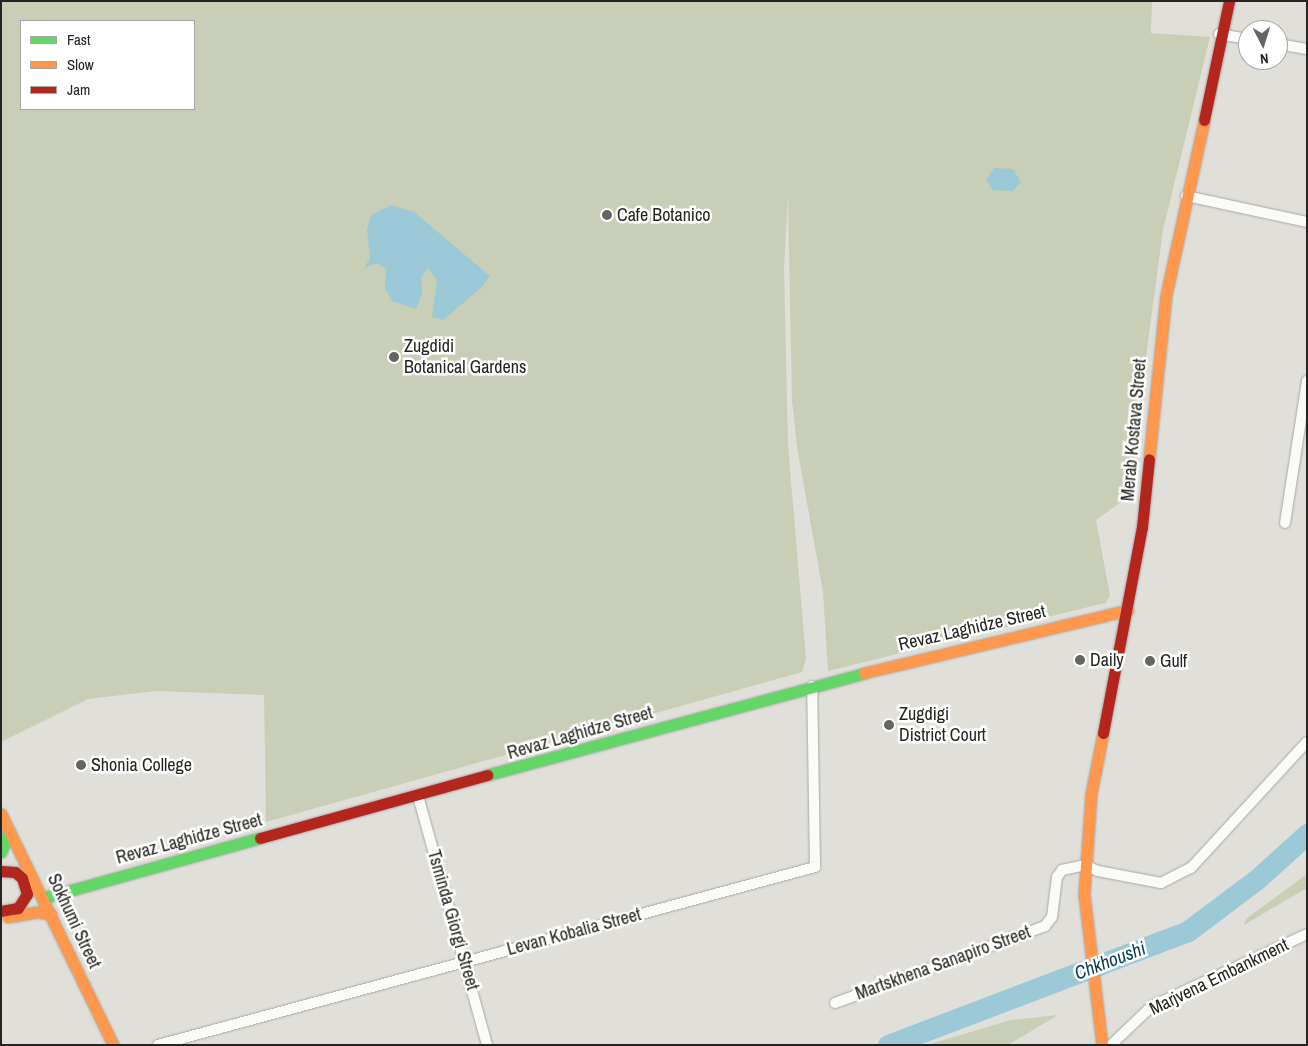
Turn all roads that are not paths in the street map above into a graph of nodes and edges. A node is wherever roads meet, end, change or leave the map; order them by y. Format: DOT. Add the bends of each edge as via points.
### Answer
graph roads {
  1 [pos="1229,1"];
  2 [pos="1220,34"];
  3 [pos="1238,37"];
  4 [pos="1288,46"];
  5 [pos="1307,49"];
  6 [pos="1186,196"];
  7 [pos="1307,222"];
  8 [pos="1307,381"];
  9 [pos="1285,523"];
  10 [pos="1128,610"];
  11 [pos="812,686"];
  12 [pos="1307,742"];
  13 [pos="418,796"];
  14 [pos="1,814"];
  15 [pos="9,831"];
  16 [pos="1,852"];
  17 [pos="1086,865"];
  18 [pos="1,871"];
  19 [pos="15,872"];
  20 [pos="33,875"];
  21 [pos="43,898"];
  22 [pos="7,914"];
  23 [pos="50,914"];
  24 [pos="1307,934"];
  25 [pos="466,960"];
  26 [pos="835,1003"];
  27 [pos="113,1045"];
  28 [pos="158,1045"];
  29 [pos="487,1045"];
  30 [pos="1102,1045"];
  31 [pos="1111,1045"];
  1 -- 2 [label="main road, Merab Kostava Street"];
  2 -- 3 [label="street"];
  2 -- 6 [label="main road, Merab Kostava Street"];
  4 -- 5 [label="street"];
  6 -- 7 [label="street"];
  6 -- 10 [label="main road, Merab Kostava Street" via="1166,295 1142,527"];
  8 -- 9 [label="street"];
  10 -- 11 [label="main road, Revaz Laghidze Street"];
  10 -- 17 [label="main road, Merab Kostava Street" via="1091,794"];
  11 -- 13 [label="main road, Revaz Laghidze Street"];
  11 -- 25 [label="street, Levan Kobalia Street" via="815,867"];
  12 -- 17 [label="street" via="1191,868 1161,882 1098,871"];
  13 -- 21 [label="main road, Revaz Laghidze Street"];
  13 -- 25 [label="street, Tsminda Giorgi Street"];
  14 -- 15 [label="main road, Sokhumi Street"];
  15 -- 16 [label="main road"];
  15 -- 20 [label="main road, Sokhumi Street"];
  17 -- 26 [label="street, Martskhena Sanapiro Street" via="1062,870 1057,877 1052,917 1045,926"];
  17 -- 30 [label="main road, Merab Kostava Street" via="1085,918"];
  18 -- 19 [label="main road"];
  19 -- 20 [label="main road"];
  19 -- 22 [label="main road" via="26,885 27,894"];
  20 -- 21 [label="main road, Sokhumi Street"];
  21 -- 22 [label="main road, Revaz Laghidze Street"];
  21 -- 23 [label="main road, Sokhumi Street"];
  22 -- 23 [label="main road"];
  23 -- 27 [label="main road, Sokhumi Street"];
  24 -- 31 [label="street, Marjvena Embankment" via="1152,1006"];
  25 -- 28 [label="street, Levan Kobalia Street"];
  25 -- 29 [label="street, Tsminda Giorgi Street"];
}
